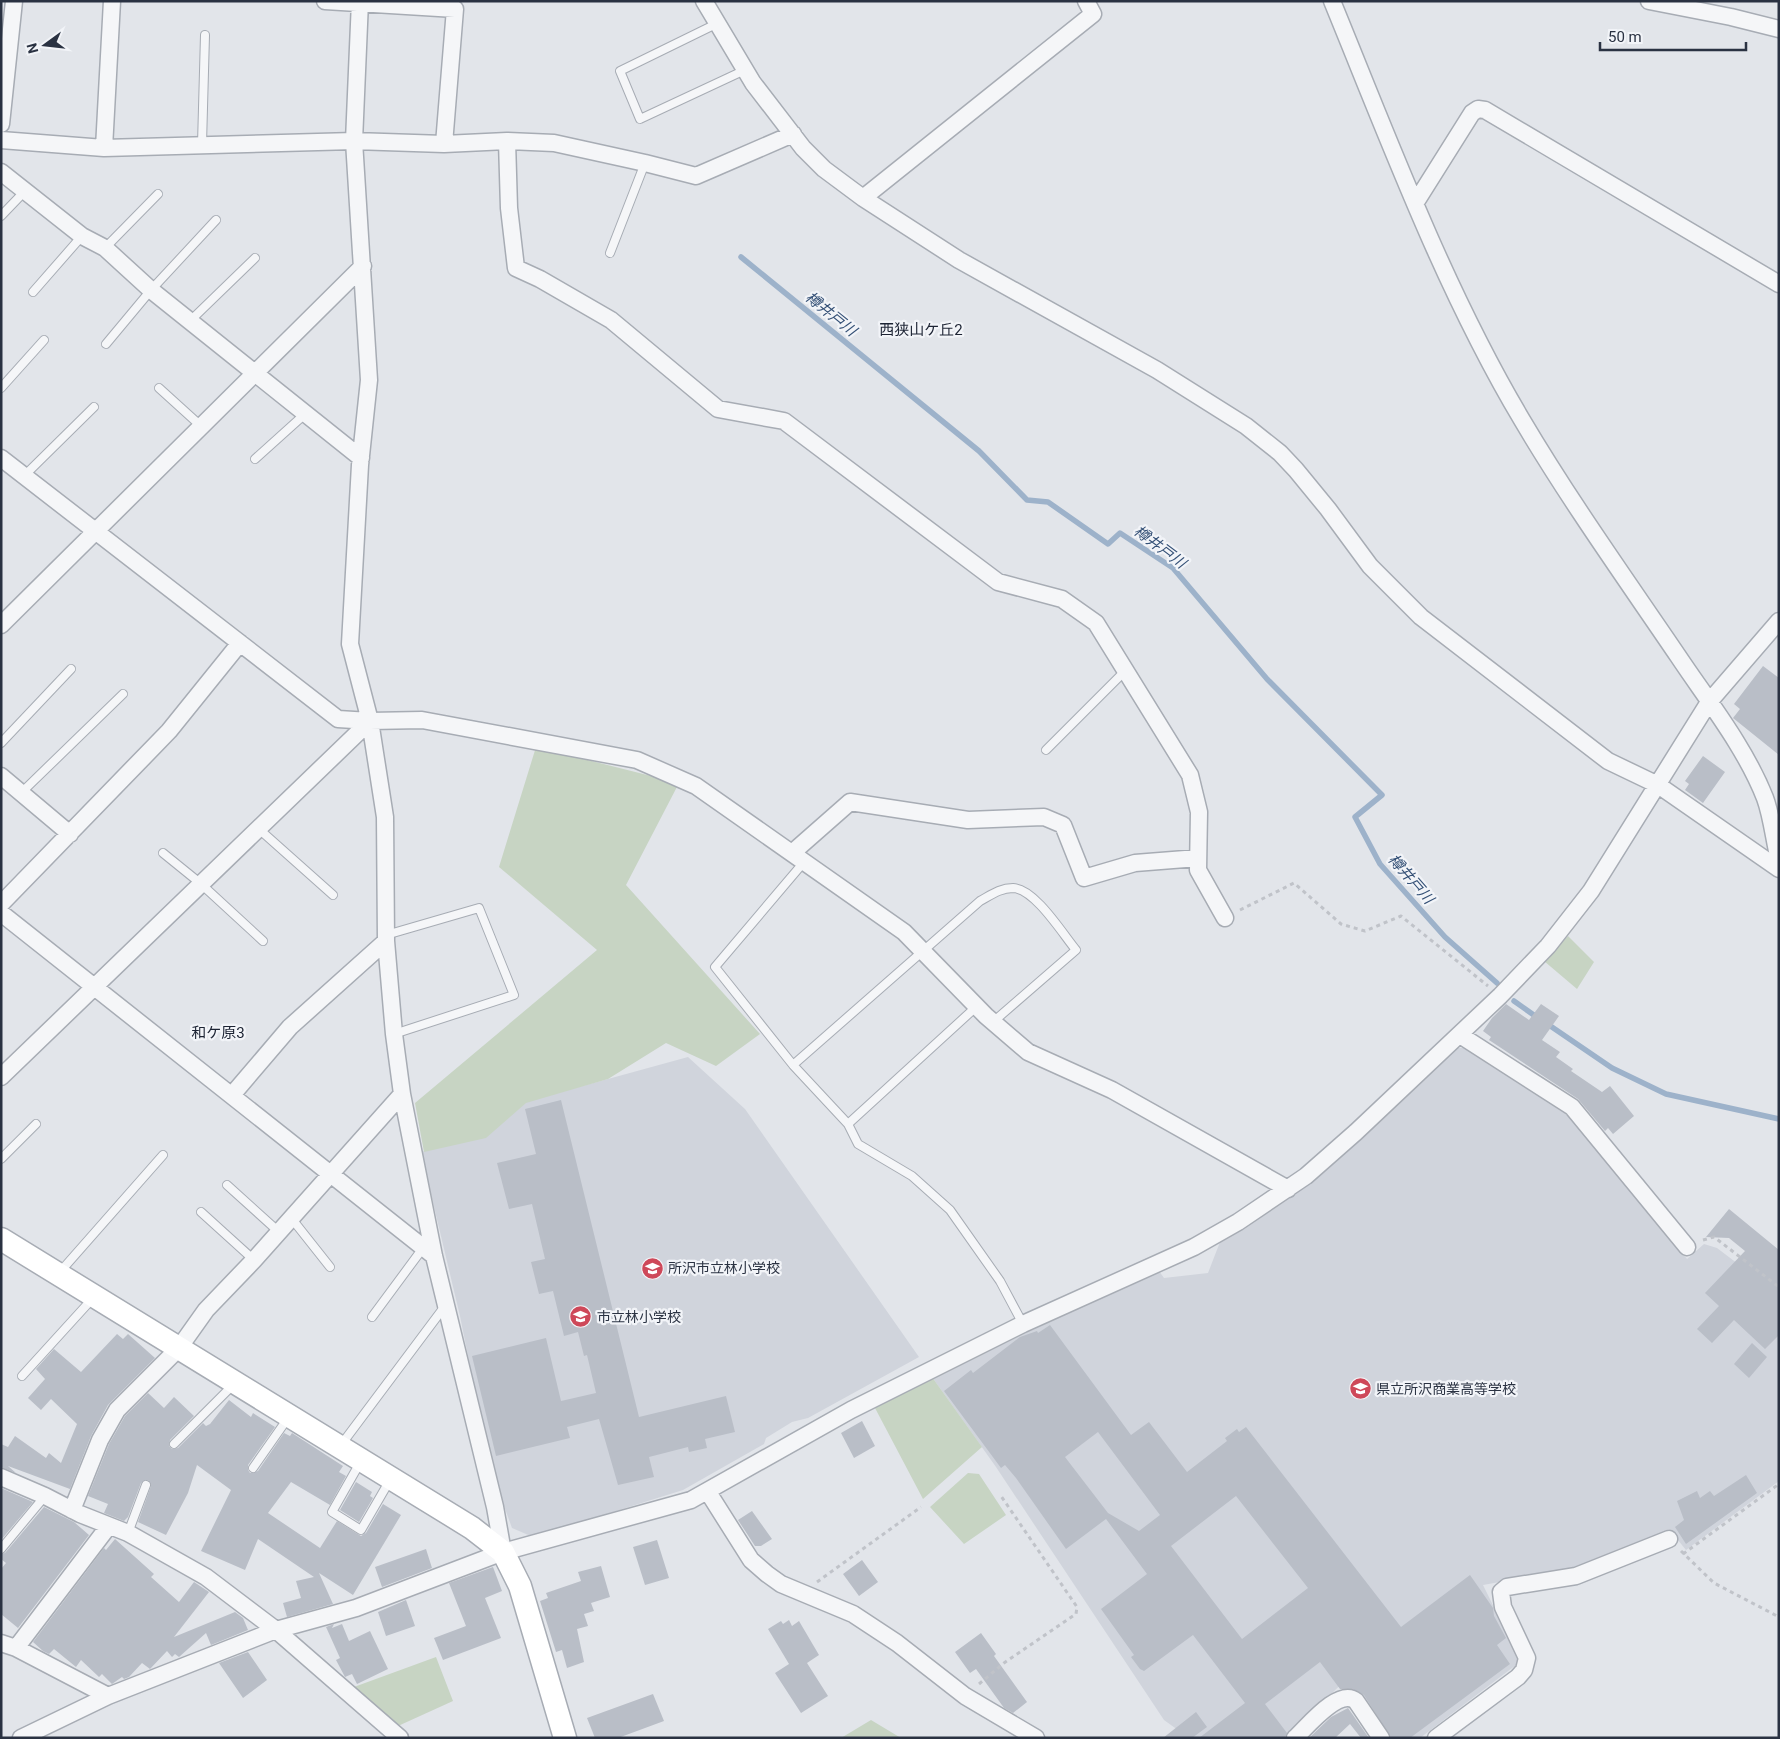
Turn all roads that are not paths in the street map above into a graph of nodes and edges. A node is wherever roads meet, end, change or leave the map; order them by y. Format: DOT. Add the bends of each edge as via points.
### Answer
graph roads {
  1 [pos="14,1"];
  2 [pos="112,1"];
  3 [pos="326,1"];
  4 [pos="704,1"];
  5 [pos="1086,1"];
  6 [pos="1332,1"];
  7 [pos="1649,1"];
  8 [pos="360,3"];
  9 [pos="716,24"];
  10 [pos="1779,29"];
  11 [pos="206,35"];
  12 [pos="745,70"];
  13 [pos="1,124"];
  14 [pos="793,134"];
  15 [pos="1,140"];
  16 [pos="354,141"];
  17 [pos="507,141"];
  18 [pos="202,144"];
  19 [pos="444,144"];
  20 [pos="104,148"];
  21 [pos="646,163"];
  22 [pos="1,172"];
  23 [pos="25,191"];
  24 [pos="158,194"];
  25 [pos="863,198"];
  26 [pos="1416,202"];
  27 [pos="1,216"];
  28 [pos="216,220"];
  29 [pos="82,236"];
  30 [pos="105,248"];
  31 [pos="610,253"];
  32 [pos="255,258"];
  33 [pos="362,266"];
  34 [pos="1779,284"];
  35 [pos="151,290"];
  36 [pos="33,292"];
  37 [pos="190,321"];
  38 [pos="44,340"];
  39 [pos="106,344"];
  40 [pos="255,374"];
  41 [pos="1,388"];
  42 [pos="159,388"];
  43 [pos="94,407"];
  44 [pos="305,414"];
  45 [pos="202,427"];
  46 [pos="1,458"];
  47 [pos="361,458"];
  48 [pos="255,459"];
  49 [pos="24,476"];
  50 [pos="96,531"];
  51 [pos="1779,621"];
  52 [pos="1,625"];
  53 [pos="240,643"];
  54 [pos="71,669"];
  55 [pos="1125,671"];
  56 [pos="123,694"];
  57 [pos="1709,702"];
  58 [pos="370,721"];
  59 [pos="1,743"];
  60 [pos="1046,750"];
  61 [pos="1,777"];
  62 [pos="1658,785"];
  63 [pos="21,793"];
  64 [pos="260,830"];
  65 [pos="70,834"];
  66 [pos="163,853"];
  67 [pos="798,857"];
  68 [pos="1198,858"];
  69 [pos="1779,860"];
  70 [pos="1779,869"];
  71 [pos="200,883"];
  72 [pos="333,895"];
  73 [pos="1,904"];
  74 [pos="1,913"];
  75 [pos="1224,918"];
  76 [pos="386,938"];
  77 [pos="263,941"];
  78 [pos="923,952"];
  79 [pos="93,986"];
  80 [pos="976,1007"];
  81 [pos="993,1022"];
  82 [pos="394,1034"];
  83 [pos="1460,1035"];
  84 [pos="793,1066"];
  85 [pos="1,1077"];
  86 [pos="402,1094"];
  87 [pos="232,1095"];
  88 [pos="36,1124"];
  89 [pos="848,1124"];
  90 [pos="163,1155"];
  91 [pos="1,1159"];
  92 [pos="331,1174"];
  93 [pos="227,1185"];
  94 [pos="1288,1189"];
  95 [pos="201,1212"];
  96 [pos="292,1219"];
  97 [pos="279,1233"];
  98 [pos="1,1239"];
  99 [pos="1686,1247"];
  100 [pos="429,1252"];
  101 [pos="254,1260"];
  102 [pos="330,1267"];
  103 [pos="58,1274"];
  104 [pos="94,1296"];
  105 [pos="446,1303"];
  106 [pos="372,1317"];
  107 [pos="1023,1324"];
  108 [pos="179,1348"];
  109 [pos="22,1376"];
  110 [pos="235,1382"];
  111 [pos="290,1416"];
  112 [pos="174,1444"];
  113 [pos="340,1446"];
  114 [pos="362,1460"];
  115 [pos="253,1468"];
  116 [pos="1,1477"];
  117 [pos="391,1478"];
  118 [pos="146,1485"];
  119 [pos="708,1492"];
  120 [pos="45,1496"];
  121 [pos="72,1510"];
  122 [pos="108,1526"];
  123 [pos="128,1534"];
  124 [pos="1669,1538"];
  125 [pos="1,1549"];
  126 [pos="504,1552"];
  127 [pos="276,1630"];
  128 [pos="9,1646"];
  129 [pos="108,1696"];
  130 [pos="20,1738"];
  131 [pos="400,1738"];
  132 [pos="565,1738"];
  133 [pos="1036,1738"];
  134 [pos="1295,1738"];
  135 [pos="1381,1738"];
  136 [pos="1436,1738"];
  1 -- 13 [label="street"];
  2 -- 20 [label="street"];
  3 -- 8 [label="street"];
  4 -- 9 [label="street"];
  5 -- 25 [label="street" via="1093,14"];
  6 -- 26 [label="street"];
  7 -- 10 [label="street"];
  8 -- 16 [label="street"];
  8 -- 19 [label="street" via="455,9"];
  9 -- 12 [label="street"];
  9 -- 12 [label="lane" via="620,71 640,118"];
  11 -- 18 [label="lane"];
  12 -- 14 [label="street"];
  14 -- 21 [label="street" via="696,176"];
  14 -- 25 [label="street" via="824,169"];
  15 -- 20 [label="street"];
  16 -- 18 [label="street"];
  16 -- 19 [label="street"];
  16 -- 33 [label="street"];
  17 -- 19 [label="street"];
  17 -- 21 [label="street" via="554,143"];
  17 -- 55 [label="street" via="509,208 516,268 611,320 718,409 784,421 998,582 1062,599 1096,624"];
  18 -- 20 [label="street"];
  21 -- 31 [label="lane"];
  22 -- 23 [label="street"];
  23 -- 27 [label="lane"];
  23 -- 29 [label="street"];
  24 -- 30 [label="lane"];
  25 -- 62 [label="street" via="959,260 1157,370 1246,426 1296,470 1370,566 1421,617 1608,761"];
  26 -- 34 [label="street" via="1478,109"];
  26 -- 57 [label="street" via="1487,359 1522,420 1594,534"];
  28 -- 35 [label="lane"];
  29 -- 30 [label="street"];
  29 -- 36 [label="lane"];
  30 -- 35 [label="street"];
  32 -- 37 [label="lane"];
  33 -- 40 [label="street"];
  33 -- 47 [label="street" via="369,380"];
  35 -- 37 [label="street"];
  35 -- 39 [label="lane"];
  37 -- 40 [label="street"];
  38 -- 41 [label="lane"];
  40 -- 44 [label="street"];
  40 -- 45 [label="street"];
  42 -- 45 [label="lane"];
  43 -- 49 [label="lane"];
  44 -- 47 [label="street"];
  44 -- 48 [label="lane"];
  45 -- 50 [label="street"];
  46 -- 49 [label="street"];
  47 -- 58 [label="street" via="350,644"];
  49 -- 50 [label="street"];
  50 -- 52 [label="street"];
  50 -- 53 [label="street"];
  51 -- 57 [label="street"];
  53 -- 58 [label="street" via="338,719"];
  53 -- 65 [label="street" via="169,731"];
  54 -- 59 [label="lane"];
  55 -- 60 [label="lane"];
  55 -- 68 [label="street" via="1190,775 1199,812"];
  56 -- 63 [label="lane"];
  57 -- 62 [label="street"];
  57 -- 69 [label="street" via="1746,761 1765,799"];
  58 -- 64 [label="street"];
  58 -- 67 [label="street" via="422,720 636,760 696,786"];
  58 -- 76 [label="street" via="385,818"];
  61 -- 63 [label="street"];
  62 -- 70 [label="street"];
  62 -- 83 [label="street" via="1592,891 1548,946"];
  63 -- 65 [label="street"];
  64 -- 71 [label="street"];
  64 -- 72 [label="lane"];
  65 -- 73 [label="street"];
  66 -- 71 [label="lane"];
  67 -- 68 [label="street" via="850,802 968,820 1044,817 1063,825 1084,878 1134,863"];
  67 -- 78 [label="street" via="904,932"];
  67 -- 84 [label="lane" via="715,967"];
  68 -- 75 [label="street" via="1198,870"];
  71 -- 77 [label="lane"];
  71 -- 79 [label="street"];
  74 -- 79 [label="street"];
  76 -- 82 [label="street"];
  76 -- 82 [label="lane" via="479,908 514,995"];
  76 -- 87 [label="street" via="290,1028"];
  78 -- 80 [label="street"];
  78 -- 81 [label="lane" via="980,901 998,890 1023,890 1036,900 1076,950"];
  78 -- 84 [label="lane"];
  79 -- 85 [label="street"];
  79 -- 87 [label="street"];
  80 -- 81 [label="street"];
  80 -- 89 [label="lane"];
  81 -- 94 [label="street" via="1028,1052 1112,1090"];
  82 -- 86 [label="street"];
  83 -- 94 [label="street" via="1356,1132"];
  83 -- 99 [label="street" via="1572,1107"];
  84 -- 89 [label="lane"];
  86 -- 92 [label="street"];
  86 -- 100 [label="street"];
  87 -- 92 [label="street"];
  88 -- 91 [label="lane"];
  89 -- 107 [label="lane" via="858,1144 912,1176 950,1210 1000,1281"];
  90 -- 103 [label="lane"];
  92 -- 96 [label="street"];
  92 -- 100 [label="street"];
  93 -- 97 [label="lane"];
  94 -- 107 [label="street" via="1194,1247"];
  95 -- 101 [label="lane"];
  96 -- 97 [label="street"];
  96 -- 102 [label="lane"];
  97 -- 101 [label="street"];
  98 -- 103 [label="street"];
  100 -- 105 [label="street"];
  100 -- 106 [label="lane"];
  101 -- 108 [label="street" via="206,1310"];
  103 -- 104 [label="street"];
  104 -- 108 [label="street"];
  104 -- 109 [label="lane"];
  105 -- 113 [label="lane"];
  105 -- 126 [label="street"];
  107 -- 119 [label="street" via="851,1410"];
  108 -- 110 [label="street"];
  108 -- 121 [label="street" via="117,1410 100,1440"];
  110 -- 111 [label="street"];
  110 -- 112 [label="lane"];
  111 -- 113 [label="street"];
  111 -- 115 [label="lane"];
  113 -- 114 [label="street"];
  114 -- 117 [label="street"];
  114 -- 117 [label="lane" via="332,1512 361,1530"];
  116 -- 120 [label="street"];
  117 -- 126 [label="street" via="472,1528"];
  118 -- 123 [label="lane"];
  119 -- 126 [label="street" via="621,1521"];
  119 -- 133 [label="street" via="751,1560 781,1584 853,1614 897,1643 965,1696"];
  120 -- 121 [label="street"];
  120 -- 125 [label="lane"];
  121 -- 122 [label="street"];
  122 -- 123 [label="street"];
  122 -- 128 [label="street"];
  123 -- 127 [label="street" via="206,1577"];
  124 -- 136 [label="street" via="1576,1576 1507,1588 1501,1592 1504,1607 1527,1658 1524,1670"];
  126 -- 127 [label="street" via="356,1608"];
  126 -- 132 [label="street" via="520,1586"];
  127 -- 129 [label="street"];
  127 -- 131 [label="street"];
  128 -- 129 [label="street"];
  129 -- 130 [label="street"];
  134 -- 135 [label="street" via="1343,1697 1356,1701"];
}
